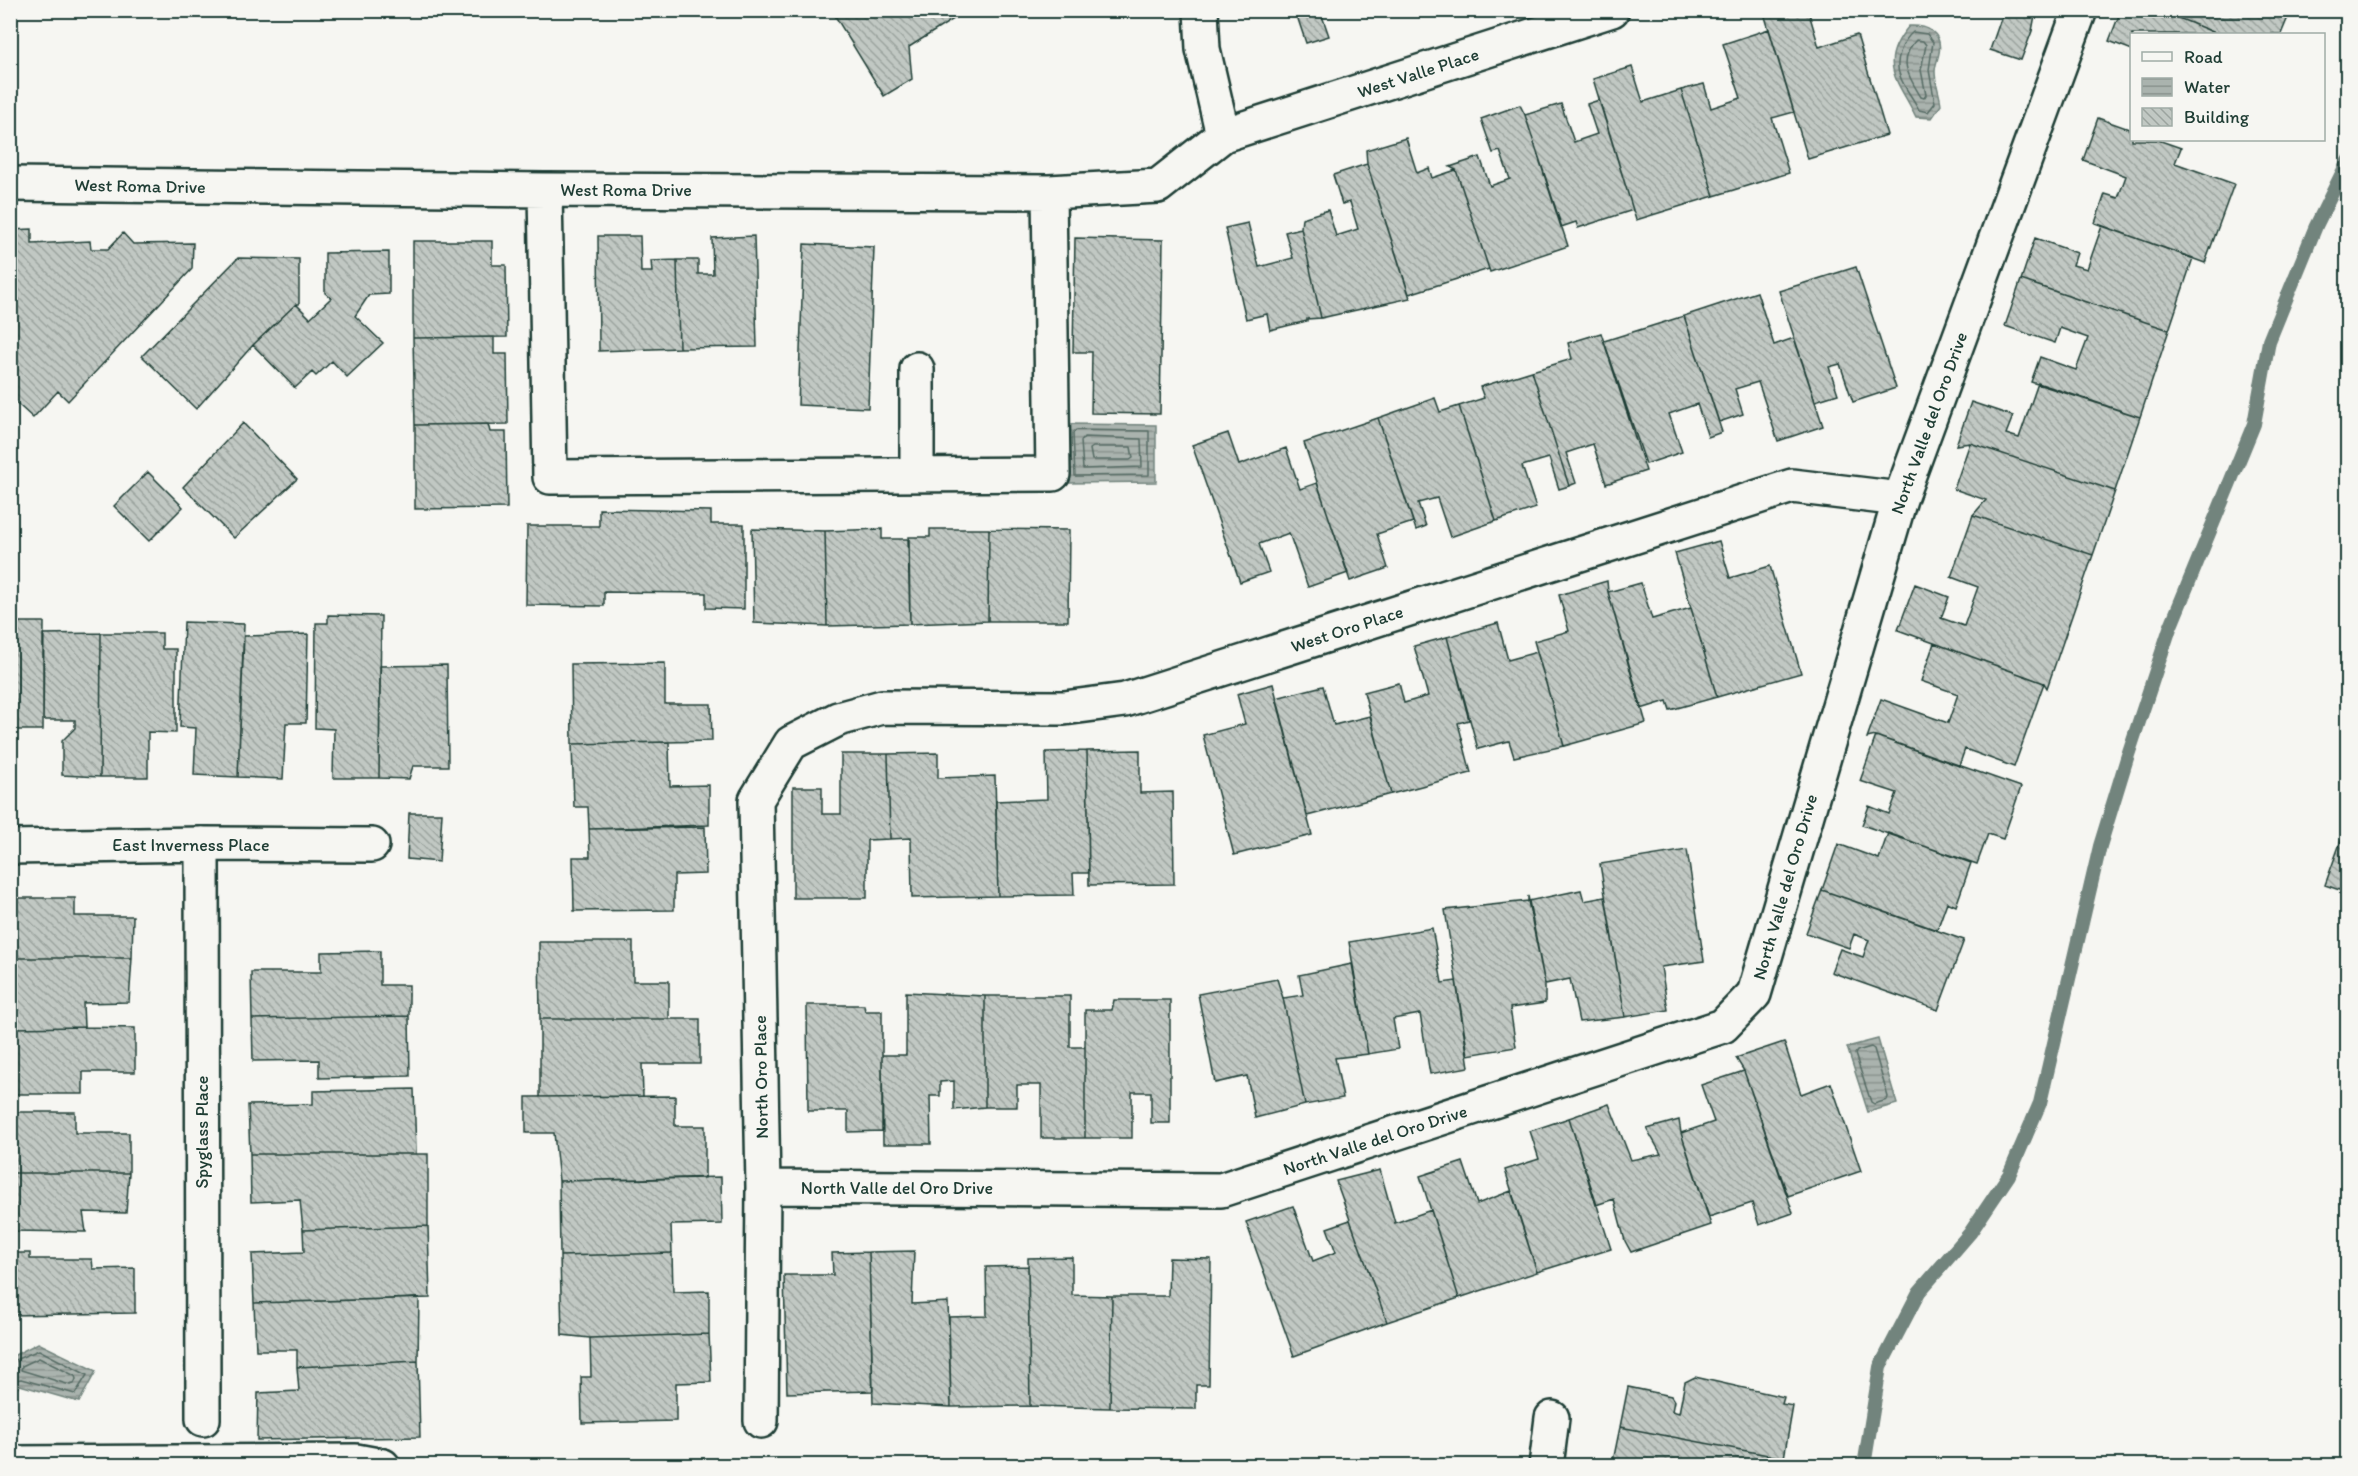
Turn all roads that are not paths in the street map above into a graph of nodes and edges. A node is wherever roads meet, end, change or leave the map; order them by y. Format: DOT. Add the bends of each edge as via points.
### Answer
graph roads {
  1 [pos="1201,10"];
  2 [pos="1612,10"];
  3 [pos="2080,10"];
  4 [pos="1223,135"];
  5 [pos="10,184"];
  6 [pos="545,190"];
  7 [pos="1049,192"];
  8 [pos="917,369"];
  9 [pos="917,474"];
  10 [pos="1900,499"];
  11 [pos="791,743"];
  12 [pos="202,844"];
  13 [pos="372,845"];
  14 [pos="10,847"];
  15 [pos="763,1187"];
  16 [pos="1552,1418"];
  17 [pos="203,1419"];
  18 [pos="761,1421"];
  19 [pos="10,1463"];
  20 [pos="383,1466"];
  21 [pos="1546,1466"];
  1 -- 4 [label="street" via="1203,49"];
  2 -- 4 [label="street, West Valle Place"];
  3 -- 10 [label="street, North Valle del Oro Drive"];
  4 -- 7 [label="street, West Roma Drive" via="1158,186"];
  5 -- 6 [label="street, West Roma Drive"];
  6 -- 7 [label="street, West Roma Drive"];
  6 -- 9 [label="street" via="550,477"];
  7 -- 9 [label="street" via="1053,474"];
  8 -- 9 [label="street"];
  10 -- 11 [label="street, West Oro Place" via="1792,486 1125,700 1064,708 882,707 838,719"];
  10 -- 15 [label="street, North Valle del Oro Drive" via="1754,994 1723,1026 1221,1190"];
  11 -- 15 [label="street, North Oro Place" via="756,800"];
  12 -- 13 [label="street, East Inverness Place"];
  12 -- 14 [label="street, East Inverness Place"];
  12 -- 17 [label="street, Spyglass Place"];
  15 -- 18 [label="street, North Oro Place"];
  16 -- 21 [label="street"];
  19 -- 20 [label="street" via="356,1461"];
}
